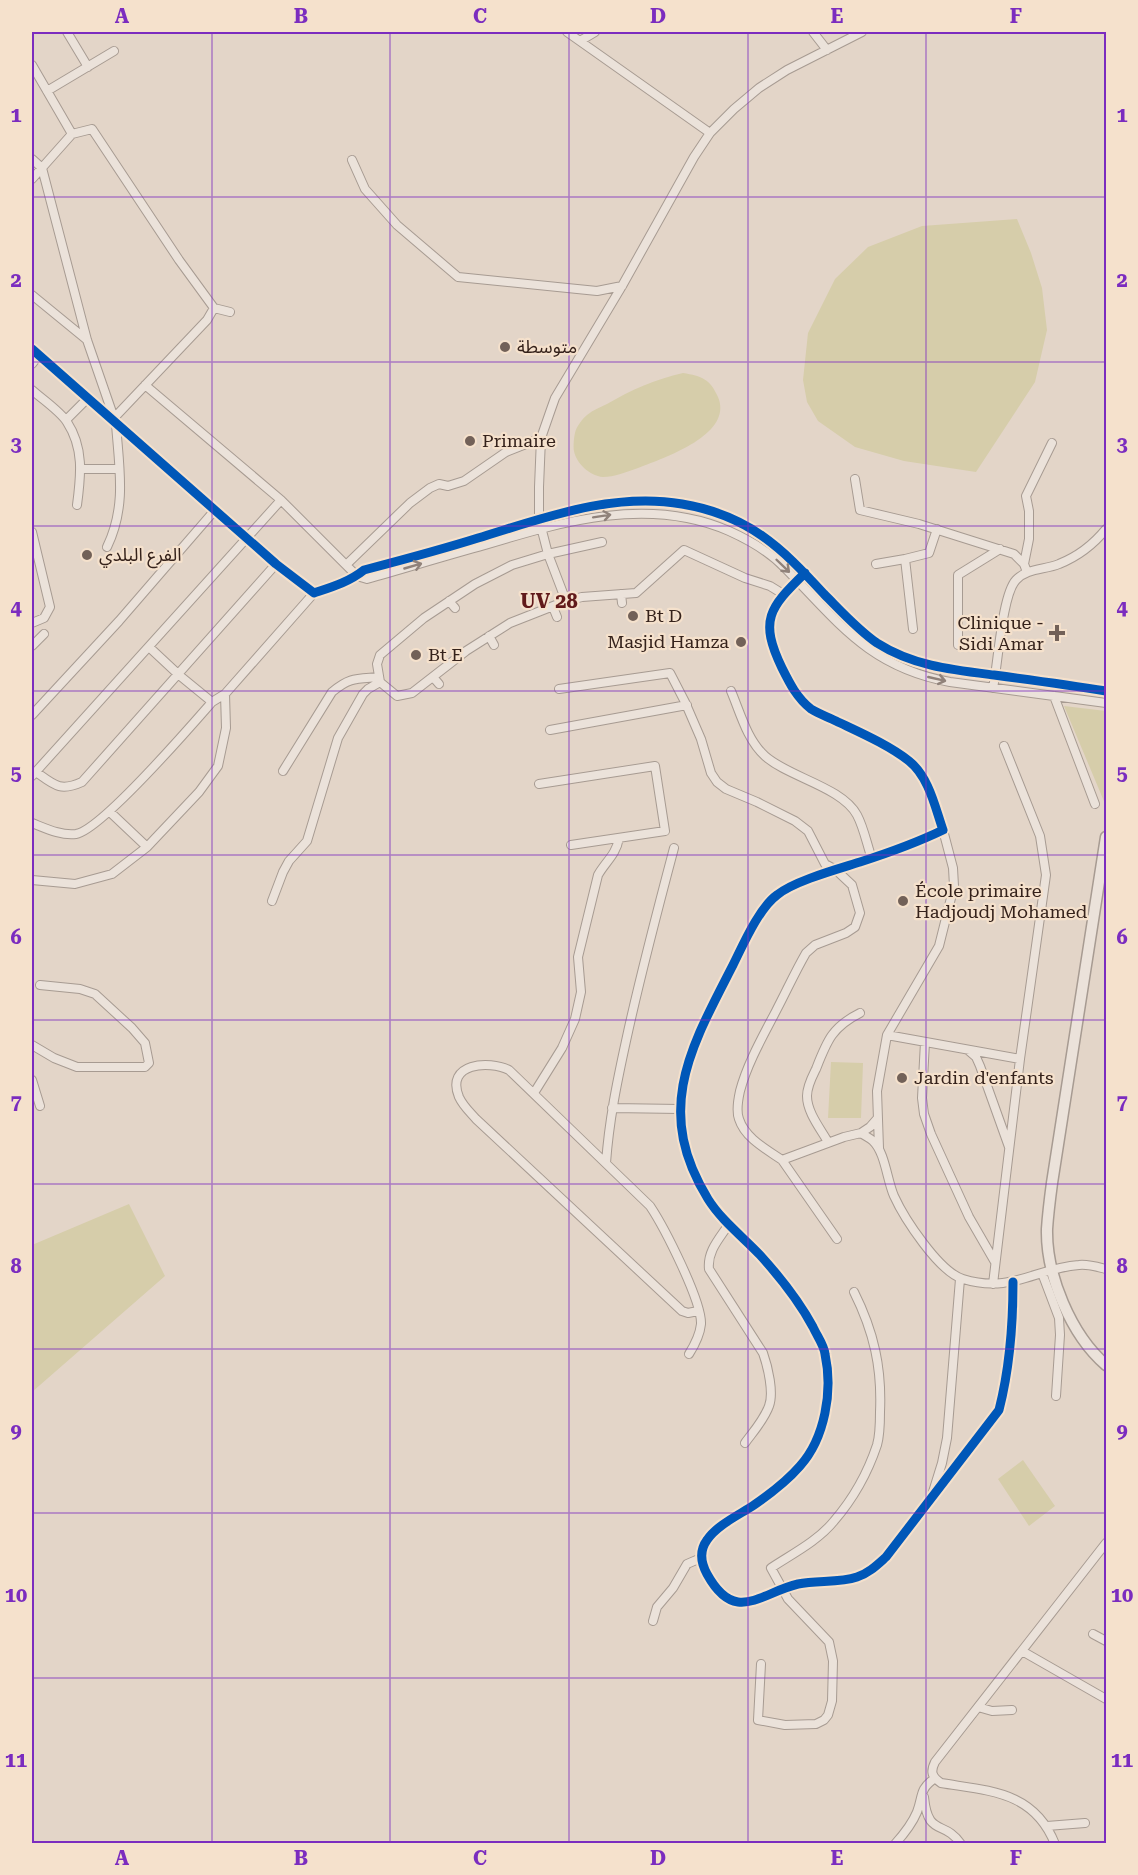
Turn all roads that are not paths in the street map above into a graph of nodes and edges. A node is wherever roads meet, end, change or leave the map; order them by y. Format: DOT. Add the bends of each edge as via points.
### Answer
graph roads {
  1 [pos="67,32"];
  2 [pos="567,32"];
  3 [pos="594,32"];
  4 [pos="813,32"];
  5 [pos="862,32"];
  6 [pos="580,41"];
  7 [pos="827,50"];
  8 [pos="114,51"];
  9 [pos="32,65"];
  10 [pos="88,67"];
  11 [pos="47,91"];
  12 [pos="710,133"];
  13 [pos="72,134"];
  14 [pos="32,159"];
  15 [pos="352,159"];
  16 [pos="42,168"];
  17 [pos="32,179"];
  18 [pos="622,286"];
  19 [pos="32,295"];
  20 [pos="214,308"];
  21 [pos="230,312"];
  22 [pos="87,340"];
  23 [pos="32,349"];
  24 [pos="39,356"];
  25 [pos="32,364"];
  26 [pos="145,385"];
  27 [pos="32,390"];
  28 [pos="87,399"];
  29 [pos="66,420"];
  30 [pos="116,422"];
  31 [pos="541,438"];
  32 [pos="1052,442"];
  33 [pos="82,469"];
  34 [pos="119,469"];
  35 [pos="855,479"];
  36 [pos="281,500"];
  37 [pos="77,505"];
  38 [pos="215,510"];
  39 [pos="539,519"];
  40 [pos="541,528"];
  41 [pos="937,529"];
  42 [pos="1107,529"];
  43 [pos="32,532"];
  44 [pos="246,537"];
  45 [pos="602,542"];
  46 [pos="107,547"];
  47 [pos="1000,549"];
  48 [pos="548,554"];
  49 [pos="905,559"];
  50 [pos="276,564"];
  51 [pos="876,564"];
  52 [pos="346,565"];
  53 [pos="1026,568"];
  54 [pos="805,573"];
  55 [pos="357,576"];
  56 [pos="797,580"];
  57 [pos="314,593"];
  58 [pos="621,594"];
  59 [pos="783,594"];
  60 [pos="566,601"];
  61 [pos="622,603"];
  62 [pos="553,607"];
  63 [pos="557,617"];
  64 [pos="32,623"];
  65 [pos="913,629"];
  66 [pos="44,634"];
  67 [pos="489,636"];
  68 [pos="494,645"];
  69 [pos="958,645"];
  70 [pos="32,646"];
  71 [pos="149,647"];
  72 [pos="179,675"];
  73 [pos="996,675"];
  74 [pos="433,677"];
  75 [pos="379,680"];
  76 [pos="439,684"];
  77 [pos="993,688"];
  78 [pos="559,690"];
  79 [pos="731,691"];
  80 [pos="1107,691"];
  81 [pos="225,694"];
  82 [pos="1054,696"];
  83 [pos="212,702"];
  84 [pos="1107,702"];
  85 [pos="687,705"];
  86 [pos="32,715"];
  87 [pos="550,730"];
  88 [pos="1004,746"];
  89 [pos="283,771"];
  90 [pos="34,774"];
  91 [pos="539,784"];
  92 [pos="1095,804"];
  93 [pos="110,812"];
  94 [pos="32,823"];
  95 [pos="943,830"];
  96 [pos="1107,837"];
  97 [pos="619,838"];
  98 [pos="570,845"];
  99 [pos="147,847"];
  100 [pos="674,848"];
  101 [pos="872,858"];
  102 [pos="836,870"];
  103 [pos="32,880"];
  104 [pos="272,901"];
  105 [pos="40,986"];
  106 [pos="860,1013"];
  107 [pos="887,1035"];
  108 [pos="925,1042"];
  109 [pos="32,1045"];
  110 [pos="968,1050"];
  111 [pos="1020,1059"];
  112 [pos="32,1080"];
  113 [pos="534,1093"];
  114 [pos="40,1106"];
  115 [pos="612,1108"];
  116 [pos="680,1109"];
  117 [pos="877,1119"];
  118 [pos="861,1133"];
  119 [pos="828,1142"];
  120 [pos="1010,1149"];
  121 [pos="880,1150"];
  122 [pos="782,1160"];
  123 [pos="606,1163"];
  124 [pos="729,1224"];
  125 [pos="837,1239"];
  126 [pos="995,1262"];
  127 [pos="1107,1269"];
  128 [pos="1048,1271"];
  129 [pos="960,1279"];
  130 [pos="1013,1282"];
  131 [pos="993,1284"];
  132 [pos="854,1292"];
  133 [pos="698,1311"];
  134 [pos="689,1354"];
  135 [pos="1107,1365"];
  136 [pos="1056,1396"];
  137 [pos="745,1443"];
  138 [pos="930,1502"];
  139 [pos="1107,1543"];
  140 [pos="701,1558"];
  141 [pos="782,1590"];
  142 [pos="653,1621"];
  143 [pos="1093,1634"];
  144 [pos="1107,1641"];
  145 [pos="1022,1651"];
  146 [pos="761,1664"];
  147 [pos="1107,1699"];
  148 [pos="978,1707"];
  149 [pos="1012,1710"];
  150 [pos="934,1779"];
  151 [pos="923,1789"];
  152 [pos="1085,1823"];
  153 [pos="1047,1826"];
  154 [pos="895,1844"];
  155 [pos="961,1844"];
  156 [pos="1055,1844"];
  1 -- 10 [label="street"];
  2 -- 6 [label="street"];
  3 -- 6 [label="street"];
  4 -- 7 [label="street"];
  5 -- 7 [label="street"];
  6 -- 12 [label="street"];
  7 -- 12 [label="street" via="759,88"];
  8 -- 10 [label="street"];
  9 -- 11 [label="street"];
  10 -- 11 [label="street"];
  11 -- 13 [label="street"];
  12 -- 18 [label="street"];
  13 -- 16 [label="street"];
  13 -- 20 [label="street" via="92,129"];
  14 -- 16 [label="street"];
  15 -- 18 [label="street" via="365,189 391,218 458,277 597,291"];
  16 -- 17 [label="street"];
  16 -- 22 [label="street"];
  18 -- 31 [label="street" via="555,398"];
  19 -- 22 [label="street"];
  20 -- 21 [label="street"];
  20 -- 26 [label="street"];
  22 -- 30 [label="street"];
  23 -- 24 [label="street"];
  24 -- 25 [label="street"];
  24 -- 28 [label="street"];
  26 -- 30 [label="street"];
  26 -- 36 [label="street"];
  27 -- 29 [label="street"];
  28 -- 29 [label="street"];
  28 -- 30 [label="street"];
  29 -- 33 [label="street" via="78,444"];
  30 -- 34 [label="street"];
  30 -- 38 [label="street"];
  31 -- 39 [label="street"];
  31 -- 52 [label="street" via="506,452 464,480 429,488"];
  32 -- 53 [label="street" via="1026,496"];
  33 -- 34 [label="street"];
  33 -- 37 [label="street"];
  34 -- 46 [label="street" via="120,502"];
  35 -- 41 [label="street" via="860,510"];
  36 -- 44 [label="street"];
  36 -- 52 [label="street"];
  38 -- 44 [label="street"];
  38 -- 86 [label="street"];
  39 -- 40 [label="street"];
  39 -- 54 [label="street" via="623,502 690,506 721,514 758,533"];
  39 -- 55 [label="street" via="364,570"];
  40 -- 48 [label="street"];
  55 -- 40 [label="street, one-way" via="367,579"];
  40 -- 56 [label="street, one-way" via="605,515 682,516 740,535 774,557"];
  41 -- 47 [label="street"];
  41 -- 49 [label="street" via="930,554"];
  42 -- 53 [label="street" via="1080,555 1049,568"];
  43 -- 64 [label="street" via="50,607 44,618"];
  44 -- 50 [label="street"];
  44 -- 71 [label="street"];
  45 -- 48 [label="street"];
  47 -- 53 [label="street" via="1014,554"];
  47 -- 69 [label="street" via="958,575"];
  48 -- 60 [label="street"];
  48 -- 75 [label="street" via="475,584 452,604 424,618 400,644 381,655 377,664"];
  49 -- 51 [label="street"];
  49 -- 65 [label="street"];
  50 -- 57 [label="street"];
  50 -- 72 [label="street"];
  52 -- 55 [label="street"];
  53 -- 73 [label="street" via="1007,597"];
  54 -- 56 [label="street"];
  54 -- 73 [label="street" via="850,620 891,651 940,669"];
  55 -- 57 [label="street"];
  56 -- 59 [label="street"];
  56 -- 77 [label="street, one-way" via="840,625 886,661 934,679"];
  57 -- 81 [label="street"];
  58 -- 59 [label="street" via="636,593 684,550"];
  58 -- 60 [label="street"];
  58 -- 61 [label="street"];
  59 -- 95 [label="street" via="769,623 772,648 790,685 813,710 910,761 923,777"];
  60 -- 62 [label="street"];
  62 -- 63 [label="street"];
  62 -- 67 [label="street" via="510,623"];
  66 -- 70 [label="street"];
  67 -- 68 [label="street"];
  67 -- 74 [label="street"];
  71 -- 72 [label="street"];
  71 -- 90 [label="street"];
  72 -- 83 [label="street"];
  72 -- 90 [label="street" via="82,782 62,787"];
  73 -- 77 [label="street"];
  73 -- 80 [label="street"];
  74 -- 75 [label="street" via="412,693 397,696"];
  74 -- 76 [label="street"];
  75 -- 89 [label="street" via="354,679 332,692"];
  75 -- 104 [label="street" via="363,694 338,738 307,841 283,872"];
  77 -- 82 [label="street"];
  78 -- 85 [label="street" via="670,673"];
  79 -- 101 [label="street" via="751,738 763,754 846,801 857,814"];
  81 -- 83 [label="street"];
  81 -- 99 [label="street" via="226,728 218,766"];
  82 -- 84 [label="street"];
  82 -- 92 [label="street"];
  83 -- 93 [label="street"];
  85 -- 87 [label="street"];
  85 -- 102 [label="street" via="717,782 795,821 807,831 825,864"];
  88 -- 111 [label="street" via="1040,836 1046,875"];
  91 -- 97 [label="street" via="655,766 665,831"];
  93 -- 94 [label="street" via="78,834 55,832"];
  93 -- 99 [label="street"];
  95 -- 101 [label="street"];
  95 -- 107 [label="street" via="954,886 939,946"];
  96 -- 128 [label="street" via="1052,1183"];
  97 -- 98 [label="street"];
  97 -- 113 [label="street" via="615,853 598,875 578,957 581,992 575,1019"];
  99 -- 103 [label="street" via="112,874 75,884"];
  100 -- 115 [label="street" via="640,975"];
  101 -- 102 [label="street"];
  102 -- 116 [label="street" via="793,886 765,908 693,1047"];
  102 -- 122 [label="street" via="852,885 859,920 846,933 815,945 806,953 764,1034 737,1106 743,1128"];
  105 -- 109 [label="street" via="95,994 146,1043 148,1062 145,1067 77,1067"];
  106 -- 119 [label="street" via="846,1020 826,1042 809,1086 810,1108"];
  107 -- 108 [label="street"];
  107 -- 117 [label="street" via="877,1091"];
  108 -- 110 [label="street"];
  108 -- 126 [label="street" via="924,1114 969,1217"];
  110 -- 111 [label="street"];
  110 -- 120 [label="street" via="980,1066"];
  111 -- 120 [label="street"];
  112 -- 114 [label="street"];
  113 -- 123 [label="street"];
  113 -- 133 [label="street" via="499,1065 474,1065 457,1079 458,1095 476,1119 682,1311"];
  115 -- 116 [label="street"];
  115 -- 123 [label="street"];
  116 -- 124 [label="street" via="682,1135 694,1172 709,1200"];
  117 -- 118 [label="street"];
  117 -- 121 [label="street"];
  118 -- 119 [label="street"];
  118 -- 121 [label="street"];
  119 -- 122 [label="street"];
  120 -- 126 [label="street"];
  121 -- 129 [label="street" via="893,1193 910,1226 941,1264"];
  122 -- 125 [label="street"];
  123 -- 133 [label="street" via="658,1218"];
  124 -- 137 [label="street" via="710,1253 709,1269 763,1353 770,1385 770,1404"];
  124 -- 140 [label="street" via="772,1269 807,1316 825,1351 829,1386 823,1419 802,1464 706,1540"];
  126 -- 131 [label="street"];
  127 -- 128 [label="street" via="1082,1264"];
  128 -- 130 [label="street"];
  128 -- 135 [label="street" via="1073,1324"];
  128 -- 136 [label="street" via="1059,1318"];
  129 -- 131 [label="street"];
  129 -- 138 [label="street" via="947,1438"];
  130 -- 131 [label="street"];
  130 -- 138 [label="street" via="999,1410"];
  132 -- 141 [label="street" via="878,1360 878,1442 866,1471 834,1522 771,1568"];
  133 -- 134 [label="street" via="701,1324"];
  138 -- 141 [label="street" via="871,1571 855,1578"];
  139 -- 145 [label="street"];
  140 -- 141 [label="street" via="707,1575 730,1599 746,1603"];
  140 -- 142 [label="street" via="687,1564 657,1606"];
  141 -- 146 [label="street" via="832,1650 832,1701 824,1720 785,1725 758,1720"];
  143 -- 144 [label="street"];
  145 -- 147 [label="street"];
  145 -- 148 [label="street"];
  148 -- 149 [label="street"];
  148 -- 150 [label="street" via="935,1762"];
  150 -- 151 [label="street"];
  150 -- 153 [label="street" via="1014,1798"];
  151 -- 154 [label="street" via="918,1811"];
  151 -- 155 [label="street" via="929,1820 952,1833"];
  152 -- 153 [label="street"];
  153 -- 156 [label="street"];
}
